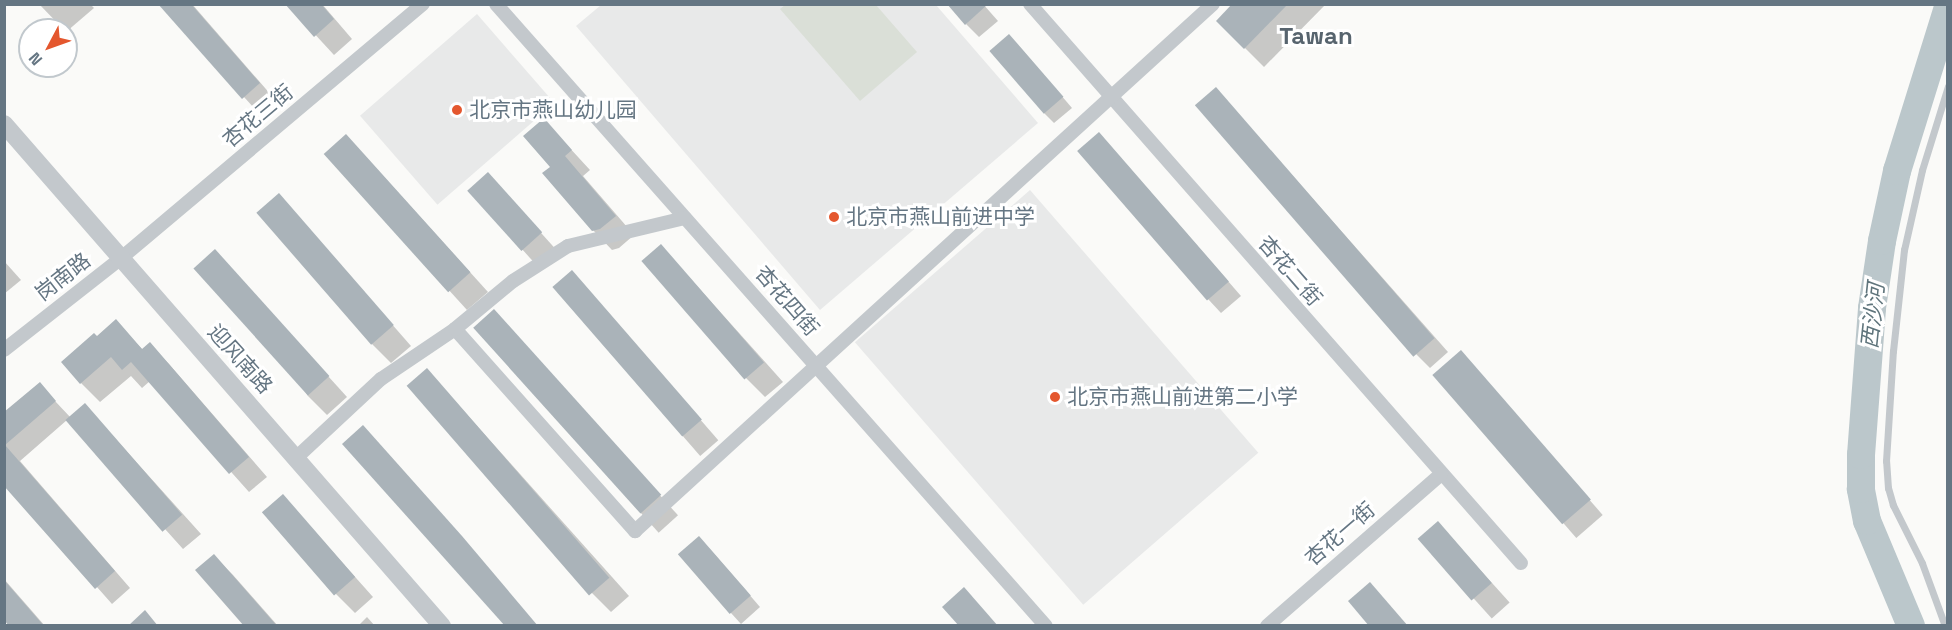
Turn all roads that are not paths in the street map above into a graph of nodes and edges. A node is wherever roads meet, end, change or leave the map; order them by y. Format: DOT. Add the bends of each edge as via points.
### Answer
graph roads {
  1 [pos="423,4"];
  2 [pos="496,4"];
  3 [pos="1030,4"];
  4 [pos="1213,4"];
  5 [pos="1947,86"];
  6 [pos="1111,98"];
  7 [pos="4,124"];
  8 [pos="685,218"];
  9 [pos="120,259"];
  10 [pos="455,329"];
  11 [pos="4,350"];
  12 [pos="816,366"];
  13 [pos="297,457"];
  14 [pos="1441,474"];
  15 [pos="1521,563"];
  16 [pos="442,626"];
  17 [pos="1046,626"];
  18 [pos="1267,626"];
  19 [pos="1945,626"];
  1 -- 9 [label="street, 杏花三街"];
  2 -- 8 [label="street, 杏花四街"];
  3 -- 6 [label="street, 杏花二街"];
  4 -- 6 [label="street"];
  5 -- 19 [label="lane" via="1904,250 1886,461 1893,505 1922,563"];
  6 -- 12 [label="street"];
  6 -- 14 [label="street, 杏花二街"];
  7 -- 9 [label="street, 迎风南路"];
  8 -- 10 [label="street" via="568,246 513,281"];
  8 -- 12 [label="street, 杏花四街"];
  9 -- 11 [label="street, 岗南路"];
  9 -- 13 [label="street, 迎风南路"];
  10 -- 12 [label="street" via="635,531"];
  10 -- 13 [label="street" via="381,379"];
  12 -- 17 [label="street, 杏花四街"];
  13 -- 16 [label="street, 迎风南路"];
  14 -- 15 [label="street, 杏花二街"];
  14 -- 18 [label="street, 杏花一街"];
}
